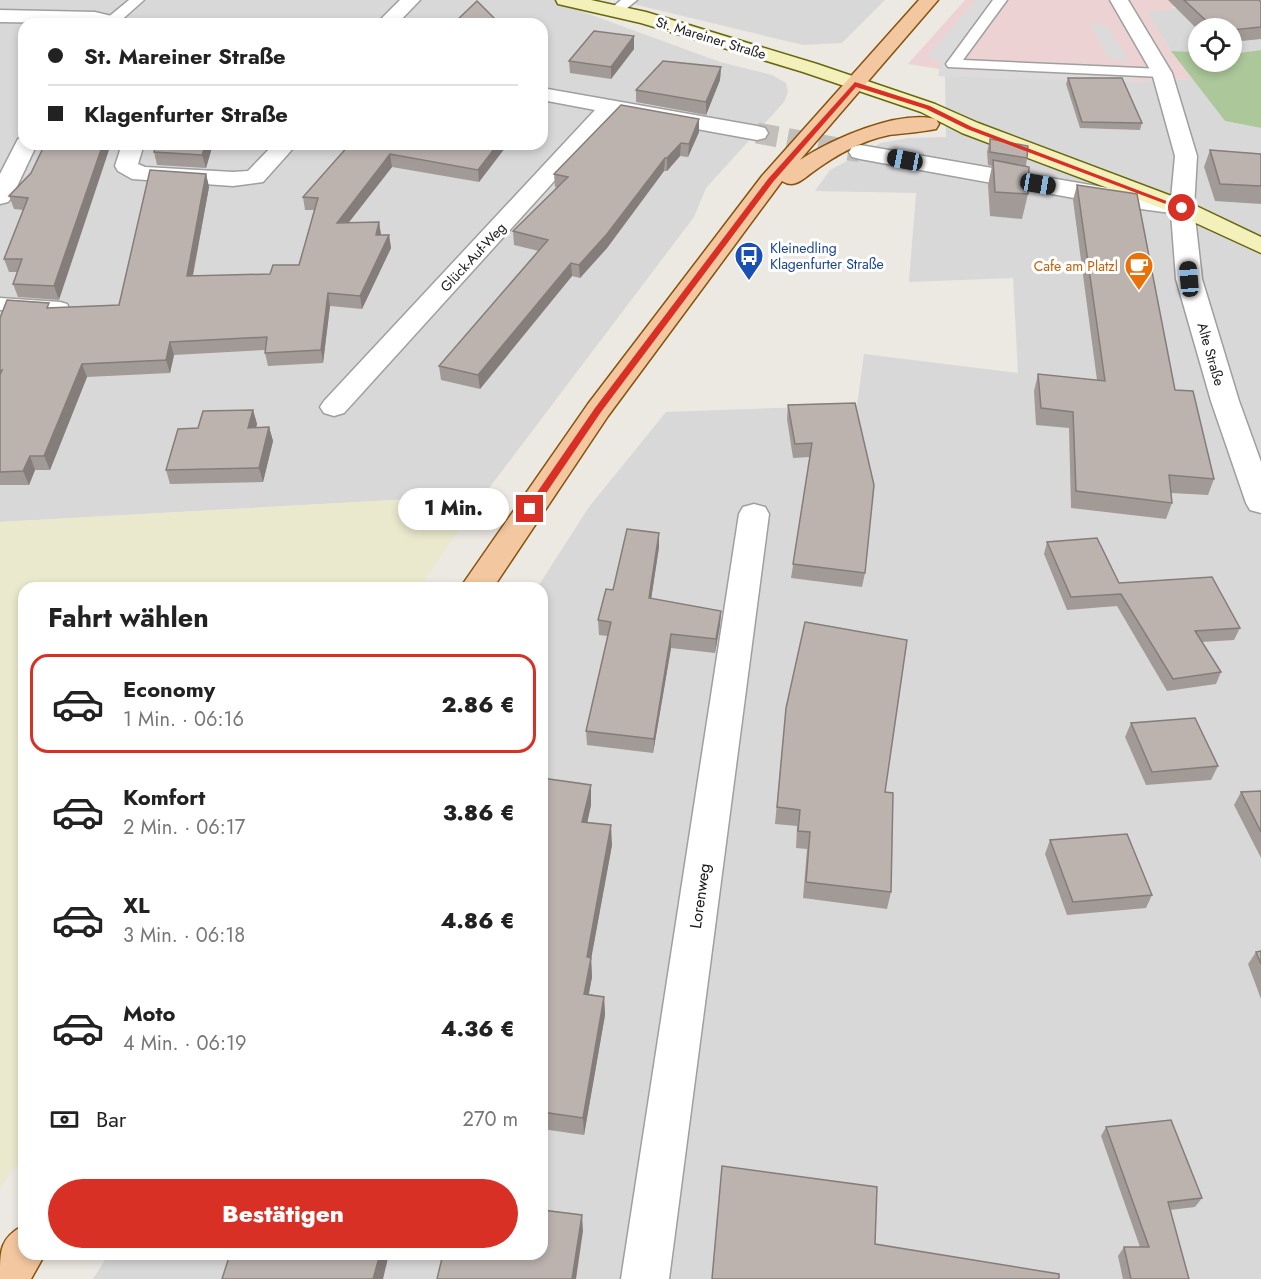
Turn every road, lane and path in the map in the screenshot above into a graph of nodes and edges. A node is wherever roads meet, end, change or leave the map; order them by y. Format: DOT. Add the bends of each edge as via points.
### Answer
graph roads {
  1 [pos="137,0"];
  2 [pos="411,0"];
  3 [pos="565,0"];
  4 [pos="929,0"];
  5 [pos="1000,0"];
  6 [pos="1119,0"];
  7 [pos="623,5"];
  8 [pos="0,16"];
  9 [pos="95,18"];
  10 [pos="119,18"];
  11 [pos="392,18"];
  12 [pos="874,61"];
  13 [pos="1162,73"];
  14 [pos="855,84"];
  15 [pos="548,95"];
  16 [pos="610,106"];
  17 [pos="928,116"];
  18 [pos="757,133"];
  19 [pos="23,150"];
  20 [pos="131,150"];
  21 [pos="280,150"];
  22 [pos="860,152"];
  23 [pos="0,198"];
  24 [pos="1182,208"];
  25 [pos="745,214"];
  26 [pos="1261,246"];
  27 [pos="0,304"];
  28 [pos="60,308"];
  29 [pos="334,407"];
  30 [pos="1261,503"];
  31 [pos="754,514"];
  32 [pos="480,582"];
  33 [pos="18,1257"];
  34 [pos="3,1279"];
  35 [pos="645,1279"];
  1 -- 10 [label="lane"];
  2 -- 11 [label="street"];
  3 -- 7 [label="street, St. Mareiner Straße"];
  4 -- 12 [label="main road"];
  5 -- 13 [label="lane" via="953,64"];
  6 -- 13 [label="street, Alte Straße"];
  7 -- 14 [label="street, St. Mareiner Straße"];
  8 -- 9 [label="street"];
  12 -- 14 [label="main road"];
  12 -- 17 [label="street"];
  13 -- 24 [label="street, Alte Straße" via="1197,155"];
  14 -- 17 [label="street" via="876,112"];
  14 -- 25 [label="main road"];
  15 -- 16 [label="street"];
  16 -- 18 [label="street"];
  16 -- 29 [label="street, Glück-Auf-Weg"];
  17 -- 24 [label="street" via="970,128"];
  17 -- 25 [label="main road" via="876,130 822,154"];
  19 -- 23 [label="street"];
  20 -- 21 [label="street" via="126,166 140,174 233,179 255,177"];
  22 -- 24 [label="street"];
  24 -- 26 [label="street"];
  24 -- 30 [label="street, Alte Straße" via="1189,279 1225,401"];
  25 -- 32 [label="main road" via="598,410"];
  27 -- 28 [label="lane"];
  31 -- 35 [label="street, Lorenweg"];
  33 -- 34 [label="main road"];
}
